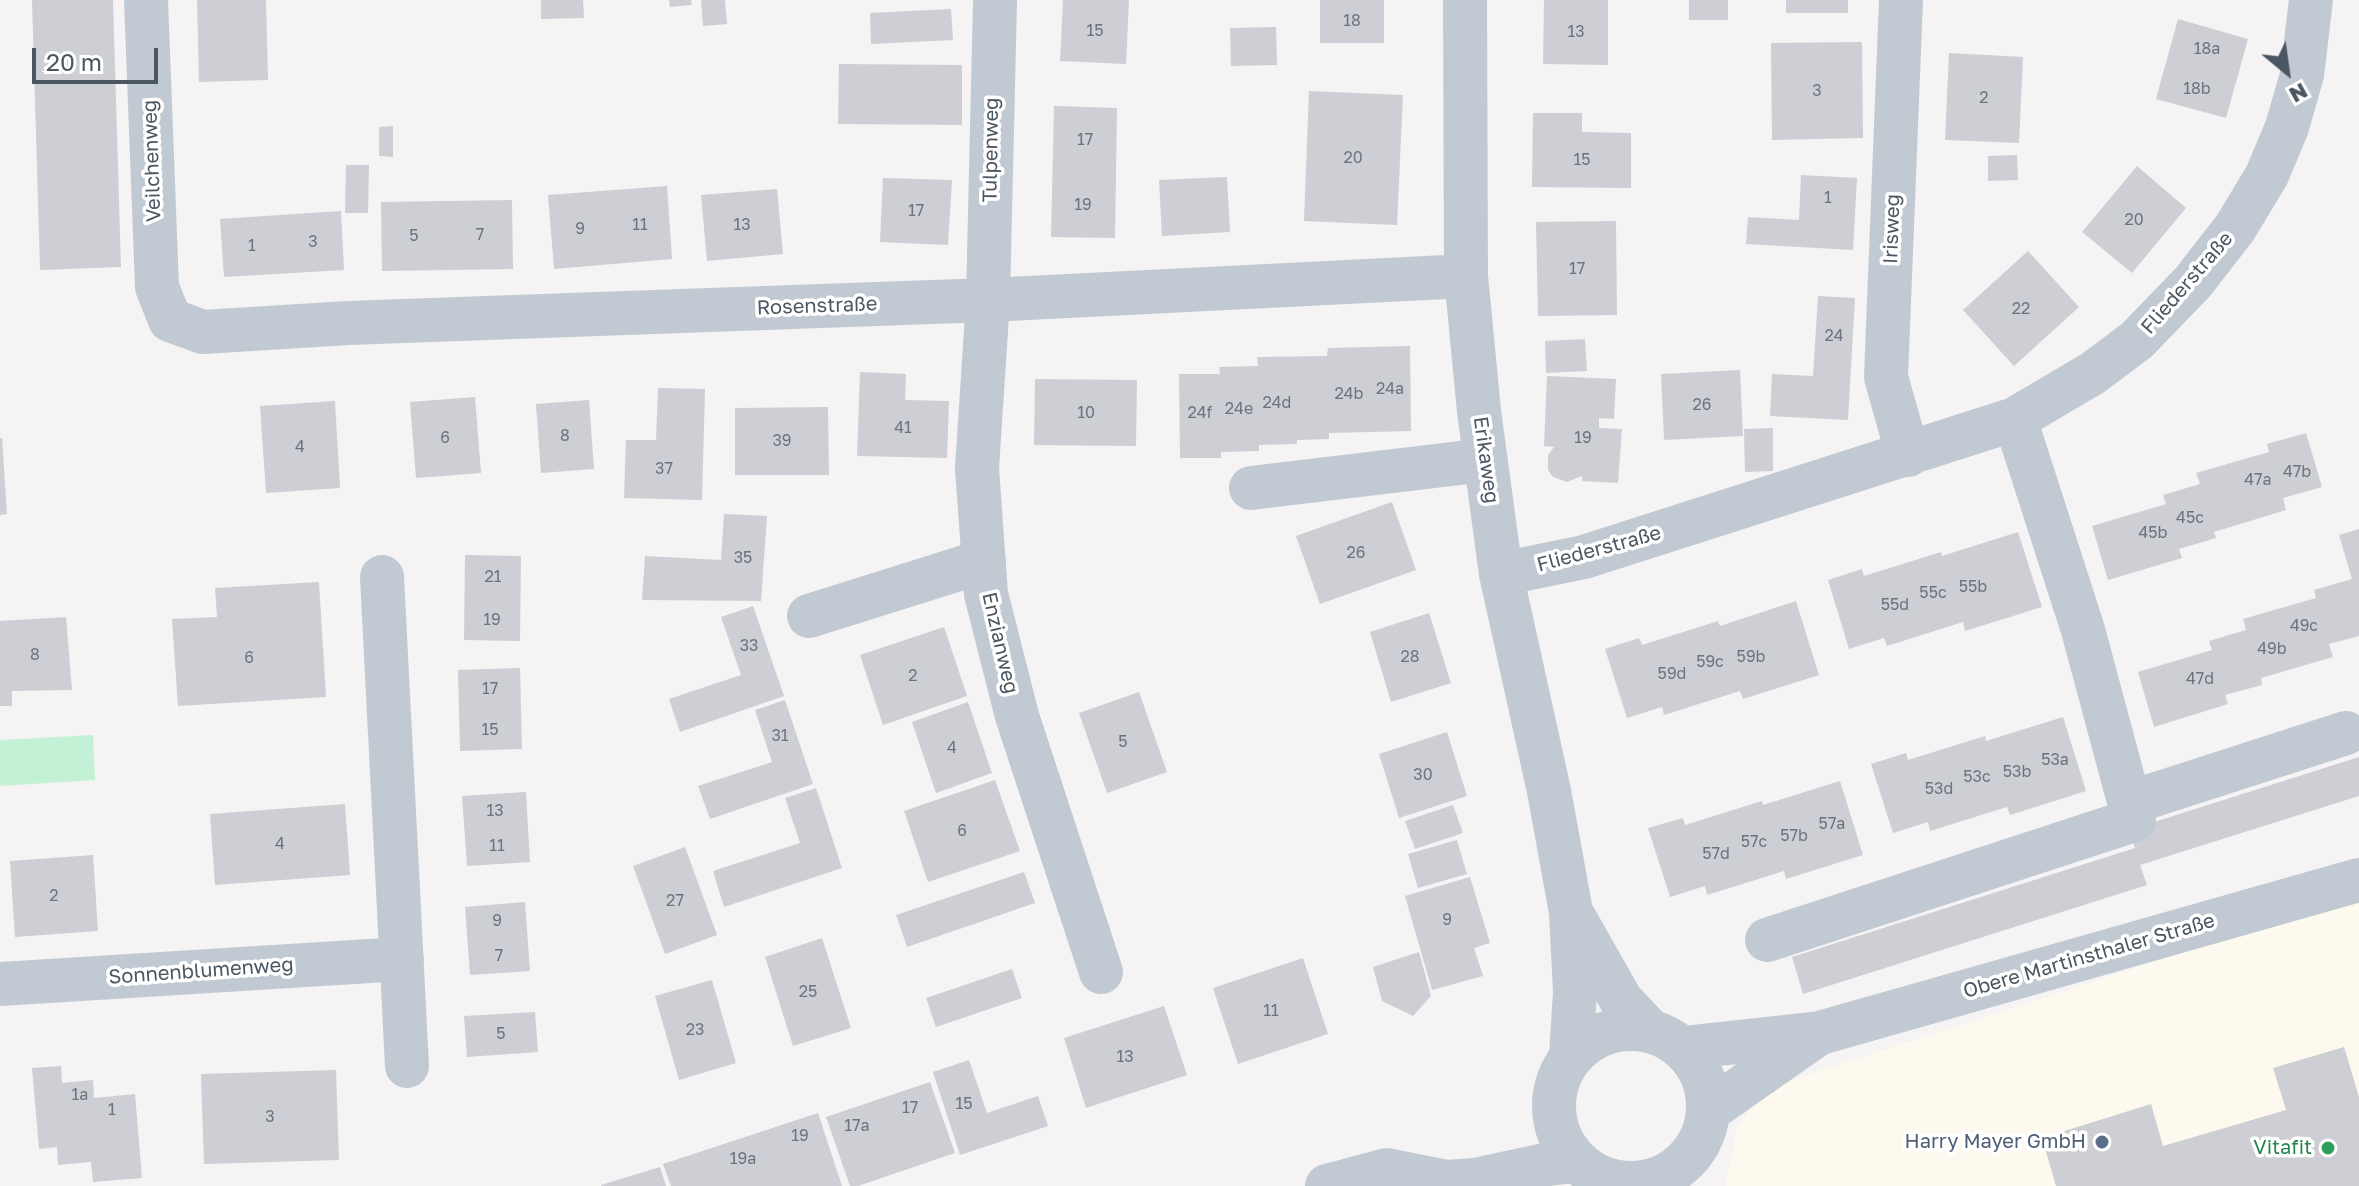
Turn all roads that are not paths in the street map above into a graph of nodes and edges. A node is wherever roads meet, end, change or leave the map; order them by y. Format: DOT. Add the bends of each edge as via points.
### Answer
graph roads {
  1 [pos="146,0"];
  2 [pos="995,0"];
  3 [pos="1465,0"];
  4 [pos="1901,0"];
  5 [pos="2311,0"];
  6 [pos="1466,276"];
  7 [pos="988,300"];
  8 [pos="170,320"];
  9 [pos="2015,419"];
  10 [pos="1908,455"];
  11 [pos="1485,460"];
  12 [pos="1251,488"];
  13 [pos="984,561"];
  14 [pos="1501,574"];
  15 [pos="382,577"];
  16 [pos="809,616"];
  17 [pos="2346,733"];
  18 [pos="2129,803"];
  19 [pos="2359,880"];
  20 [pos="1571,912"];
  21 [pos="1767,940"];
  22 [pos="402,959"];
  23 [pos="1101,972"];
  24 [pos="0,984"];
  25 [pos="1820,1033"];
  26 [pos="1667,1040"];
  27 [pos="1571,1056"];
  28 [pos="407,1066"];
  29 [pos="1708,1111"];
  30 [pos="1576,1161"];
  31 [pos="1690,1173"];
  32 [pos="1616,1184"];
  33 [pos="1327,1186"];
  1 -- 8 [label="street, Veilchenweg" via="157,287"];
  2 -- 7 [label="street, Tulpenweg"];
  3 -- 6 [label="street, Erikaweg"];
  4 -- 10 [label="street, Irisweg" via="1886,377"];
  5 -- 9 [label="street, Fliederstraße" via="2302,75 2287,127 2267,175 2235,228 2137,340"];
  6 -- 7 [label="street, Rosenstraße"];
  6 -- 11 [label="street, Erikaweg"];
  7 -- 8 [label="street, Rosenstraße" via="203,332"];
  7 -- 13 [label="street, Enzianweg" via="977,468"];
  9 -- 10 [label="street, Fliederstraße"];
  9 -- 18 [label="street" via="2083,630"];
  10 -- 14 [label="street, Fliederstraße" via="1584,557"];
  11 -- 12 [label="street"];
  11 -- 14 [label="street, Erikaweg"];
  13 -- 16 [label="street"];
  13 -- 23 [label="street, Enzianweg" via="986,594 1017,716"];
  14 -- 20 [label="street, Erikaweg"];
  15 -- 22 [label="street"];
  17 -- 18 [label="street"];
  18 -- 21 [label="street" via="2134,820"];
  19 -- 25 [label="street, Obere Martinsthaler Straße"];
  20 -- 26 [label="street, Erikaweg" via="1621,1000"];
  20 -- 27 [label="street, Erikaweg"];
  22 -- 24 [label="street, Sonnenblumenweg"];
  22 -- 28 [label="street"];
  25 -- 26 [label="street, Obere Martinsthaler Straße"];
  25 -- 29 [label="street, Obere Martinsthaler Straße"];
  26 -- 27 [label="street" via="1629,1029 1607,1032"];
  26 -- 29 [label="street" via="1695,1061 1708,1094"];
  27 -- 30 [label="street" via="1553,1098 1562,1143"];
  29 -- 31 [label="street"];
  30 -- 32 [label="street"];
  30 -- 33 [label="street" via="1447,1182 1387,1170"];
  31 -- 32 [label="street"];
}
